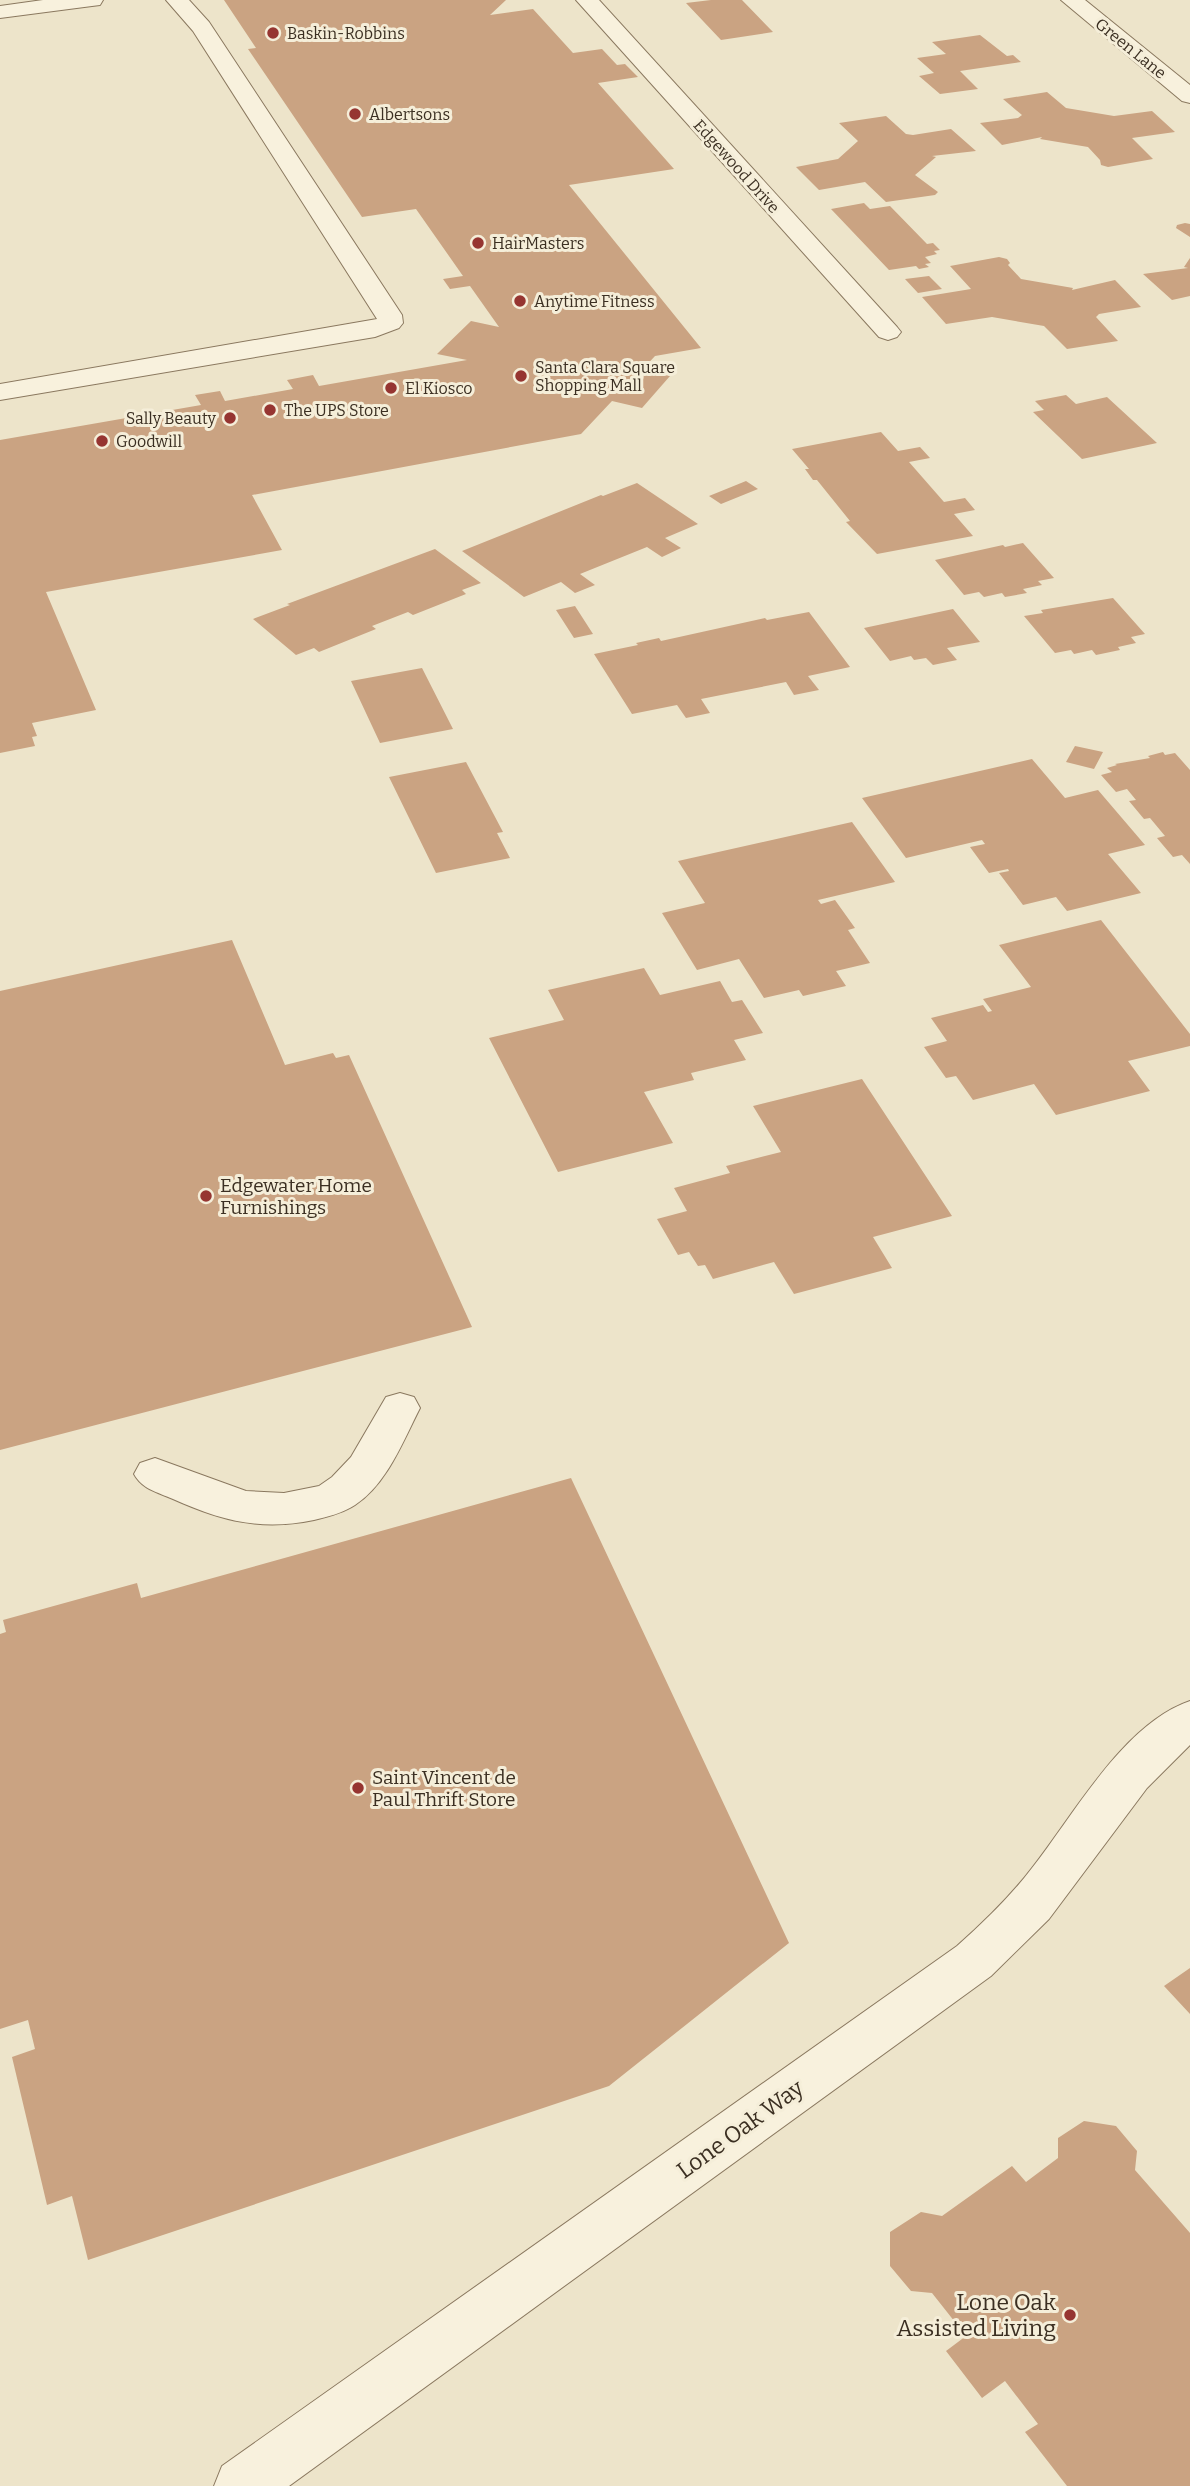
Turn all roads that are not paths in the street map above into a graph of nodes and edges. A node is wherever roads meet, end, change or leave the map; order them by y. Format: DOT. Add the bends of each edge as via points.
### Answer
graph roads {
  1 [pos="92,0"];
  2 [pos="177,0"];
  3 [pos="587,0"];
  4 [pos="1072,0"];
  5 [pos="0,12"];
  6 [pos="1190,96"];
  7 [pos="888,332"];
  8 [pos="0,392"];
  9 [pos="400,1409"];
  10 [pos="156,1474"];
  11 [pos="1190,1720"];
  12 [pos="242,2486"];
  1 -- 5 [label="street"];
  2 -- 8 [label="street" via="201,27 390,323"];
  3 -- 7 [label="street, Edgewood Drive"];
  4 -- 6 [label="street, Green Lane"];
  9 -- 10 [label="street" via="378,1449 350,1485 337,1496 318,1502 251,1510"];
  11 -- 12 [label="street, Lone Oak Way" via="1129,1777 1031,1906 974,1961"];
}
